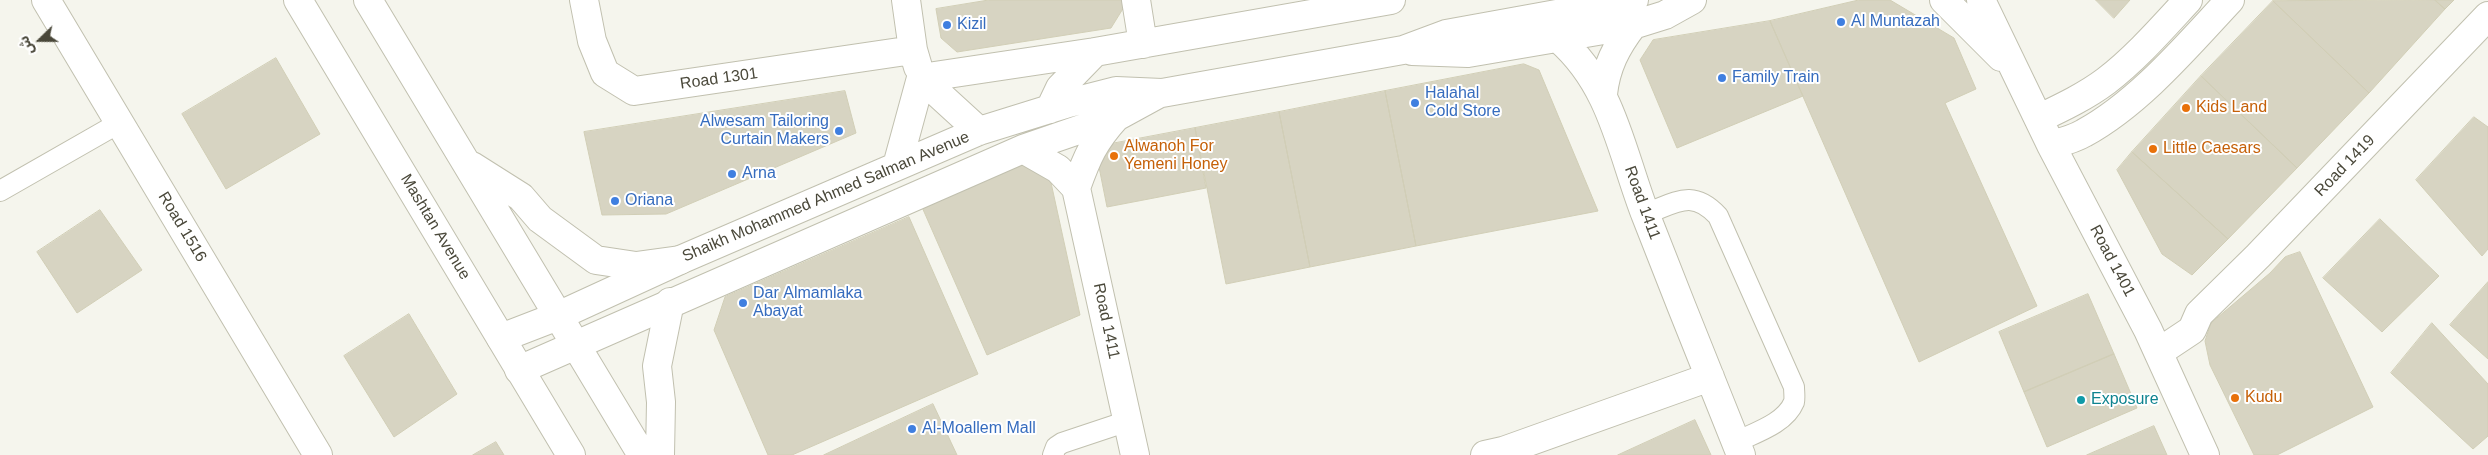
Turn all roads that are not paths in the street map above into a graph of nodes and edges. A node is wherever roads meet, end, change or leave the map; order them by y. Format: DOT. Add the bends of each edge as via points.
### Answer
graph roads {
  1 [pos="46,0"];
  2 [pos="298,0"];
  3 [pos="584,0"];
  4 [pos="906,0"];
  5 [pos="1136,0"];
  6 [pos="1692,0"];
  7 [pos="1944,0"];
  8 [pos="1981,0"];
  9 [pos="2188,0"];
  10 [pos="2230,0"];
  11 [pos="1376,1"];
  12 [pos="375,6"];
  13 [pos="1634,13"];
  14 [pos="2488,16"];
  15 [pos="1594,20"];
  16 [pos="1559,39"];
  17 [pos="1143,44"];
  18 [pos="913,50"];
  19 [pos="1403,50"];
  20 [pos="1095,52"];
  21 [pos="2014,70"];
  22 [pos="921,78"];
  23 [pos="1162,92"];
  24 [pos="1603,94"];
  25 [pos="1050,109"];
  26 [pos="1116,117"];
  27 [pos="2040,118"];
  28 [pos="119,123"];
  29 [pos="979,131"];
  30 [pos="2052,145"];
  31 [pos="1023,149"];
  32 [pos="466,162"];
  33 [pos="897,166"];
  34 [pos="1076,188"];
  35 [pos="0,191"];
  36 [pos="1645,214"];
  37 [pos="680,260"];
  38 [pos="670,302"];
  39 [pos="558,316"];
  40 [pos="501,338"];
  41 [pos="2153,341"];
  42 [pos="576,343"];
  43 [pos="519,370"];
  44 [pos="1710,378"];
  45 [pos="1128,421"];
  46 [pos="1738,449"];
  47 [pos="318,455"];
  48 [pos="571,455"];
  49 [pos="642,455"];
  50 [pos="660,455"];
  51 [pos="1053,455"];
  52 [pos="1135,455"];
  53 [pos="1485,455"];
  54 [pos="2205,455"];
  1 -- 28 [label="street, Road 1516"];
  2 -- 40 [label="street, Mashtan Avenue"];
  3 -- 18 [label="street, Road 1301" via="592,42 605,73 634,91"];
  4 -- 18 [label="street"];
  5 -- 17 [label="street"];
  6 -- 13 [label="street, Shaikh Mohammed Ahmed Salman Avenue" via="1665,15"];
  7 -- 21 [label="street, Road 1401"];
  8 -- 21 [label="street, Road 1401"];
  9 -- 27 [label="street" via="2140,53 2106,81"];
  10 -- 30 [label="street" via="2120,110 2081,135"];
  11 -- 17 [label="street"];
  12 -- 32 [label="street"];
  13 -- 15 [label="street, Shaikh Mohammed Ahmed Salman Avenue"];
  13 -- 24 [label="street" via="1612,57"];
  14 -- 41 [label="street, Road 1419" via="2199,314 2192,330"];
  15 -- 16 [label="street, Shaikh Mohammed Ahmed Salman Avenue"];
  15 -- 19 [label="street, Shaikh Mohammed Ahmed Salman Avenue" via="1446,34"];
  16 -- 19 [label="street, Shaikh Mohammed Ahmed Salman Avenue" via="1468,53"];
  16 -- 24 [label="street, Road 1411" via="1584,64"];
  17 -- 20 [label="street"];
  18 -- 22 [label="street"];
  19 -- 23 [label="street, Shaikh Mohammed Ahmed Salman Avenue"];
  20 -- 22 [label="street"];
  20 -- 25 [label="street" via="1060,88"];
  21 -- 27 [label="street, Road 1401"];
  22 -- 29 [label="street"];
  22 -- 33 [label="street"];
  23 -- 25 [label="street, Shaikh Mohammed Ahmed Salman Avenue" via="1116,91"];
  23 -- 26 [label="street, Shaikh Mohammed Ahmed Salman Avenue"];
  24 -- 36 [label="street, Road 1411"];
  25 -- 29 [label="street, Shaikh Mohammed Ahmed Salman Avenue"];
  26 -- 31 [label="street, Shaikh Mohammed Ahmed Salman Avenue"];
  26 -- 34 [label="street" via="1087,155"];
  27 -- 30 [label="street, Road 1401"];
  28 -- 35 [label="lane"];
  28 -- 47 [label="street, Road 1516"];
  29 -- 33 [label="street, Shaikh Mohammed Ahmed Salman Avenue"];
  30 -- 41 [label="street, Road 1401"];
  31 -- 34 [label="street" via="1058,169"];
  31 -- 38 [label="street, Shaikh Mohammed Ahmed Salman Avenue"];
  32 -- 37 [label="street" via="521,197 540,219 596,260 636,266"];
  32 -- 39 [label="street"];
  33 -- 37 [label="street, Shaikh Mohammed Ahmed Salman Avenue"];
  34 -- 45 [label="street, Road 1411"];
  36 -- 44 [label="street, Road 1411"];
  36 -- 46 [label="lane" via="1687,199 1706,204 1718,216 1794,387 1794,402 1784,414"];
  37 -- 39 [label="street, Shaikh Mohammed Ahmed Salman Avenue"];
  38 -- 42 [label="street, Shaikh Mohammed Ahmed Salman Avenue"];
  38 -- 50 [label="street" via="657,366 661,402"];
  39 -- 40 [label="street, Shaikh Mohammed Ahmed Salman Avenue"];
  39 -- 42 [label="street"];
  40 -- 43 [label="street, Mashtan Avenue"];
  41 -- 54 [label="street, Road 1401"];
  42 -- 43 [label="street, Shaikh Mohammed Ahmed Salman Avenue"];
  42 -- 49 [label="street"];
  43 -- 48 [label="street, Mashtan Avenue"];
  44 -- 46 [label="street, Road 1411"];
  44 -- 53 [label="street"];
  45 -- 51 [label="lane" via="1062,443"];
  45 -- 52 [label="street, Road 1411"];
}
